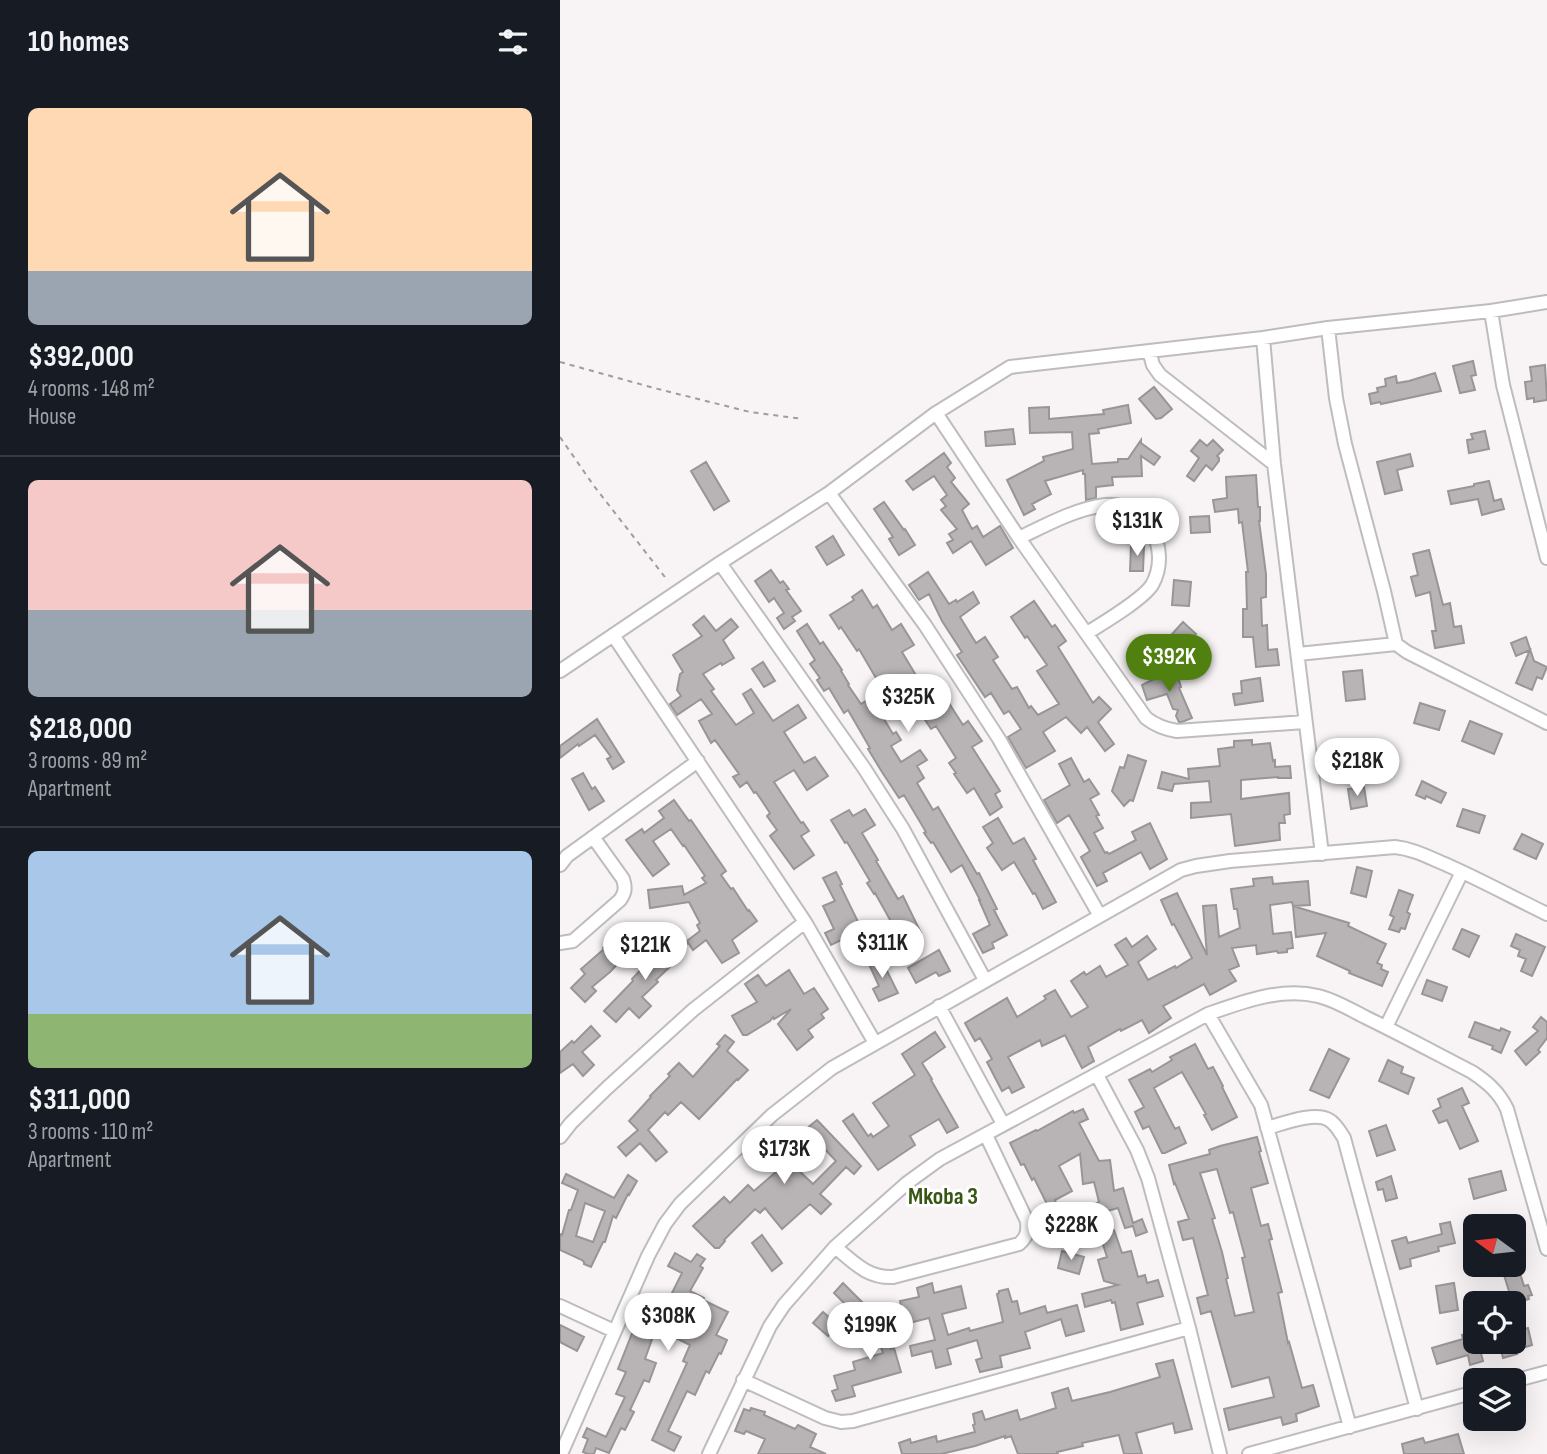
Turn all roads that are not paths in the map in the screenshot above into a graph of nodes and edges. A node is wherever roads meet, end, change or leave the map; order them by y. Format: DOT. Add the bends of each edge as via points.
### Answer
graph roads {
  1 [pos="1547,302"];
  2 [pos="1491,311"];
  3 [pos="1328,328"];
  4 [pos="1263,338"];
  5 [pos="1149,351"];
  6 [pos="936,413"];
  7 [pos="1274,464"];
  8 [pos="829,493"];
  9 [pos="1019,538"];
  10 [pos="1547,558"];
  11 [pos="720,564"];
  12 [pos="1087,633"];
  13 [pos="612,635"];
  14 [pos="1396,644"];
  15 [pos="1298,654"];
  16 [pos="560,671"];
  17 [pos="1546,719"];
  18 [pos="1305,722"];
  19 [pos="698,761"];
  20 [pos="593,837"];
  21 [pos="1322,853"];
  22 [pos="560,865"];
  23 [pos="1462,872"];
  24 [pos="1547,914"];
  25 [pos="1100,916"];
  26 [pos="805,922"];
  27 [pos="560,943"];
  28 [pos="985,980"];
  29 [pos="939,1006"];
  30 [pos="1208,1014"];
  31 [pos="1386,1027"];
  32 [pos="876,1043"];
  33 [pos="1097,1075"];
  34 [pos="1003,1125"];
  35 [pos="1267,1128"];
  36 [pos="986,1135"];
  37 [pos="560,1137"];
  38 [pos="835,1247"];
  39 [pos="1547,1249"];
  40 [pos="560,1306"];
  41 [pos="1189,1328"];
  42 [pos="614,1331"];
  43 [pos="1547,1372"];
  44 [pos="1526,1378"];
  45 [pos="743,1380"];
  46 [pos="1463,1396"];
  47 [pos="1417,1409"];
  48 [pos="1350,1427"];
  49 [pos="561,1454"];
  50 [pos="709,1454"];
  51 [pos="1220,1454"];
  52 [pos="1249,1454"];
  1 -- 2 [label="street"];
  2 -- 3 [label="street"];
  2 -- 10 [label="street" via="1503,385"];
  3 -- 4 [label="street"];
  3 -- 14 [label="street" via="1345,444"];
  4 -- 5 [label="street"];
  4 -- 7 [label="street"];
  5 -- 6 [label="street" via="1010,367"];
  5 -- 7 [label="street" via="1160,375"];
  6 -- 8 [label="street"];
  6 -- 9 [label="street"];
  7 -- 15 [label="street"];
  8 -- 11 [label="street"];
  8 -- 25 [label="street" via="925,625 991,728"];
  9 -- 12 [label="street"];
  9 -- 12 [label="street" via="1069,515 1107,505 1128,508 1152,529 1158,560 1151,586"];
  11 -- 13 [label="street"];
  11 -- 28 [label="street" via="864,768"];
  12 -- 18 [label="street" via="1146,718 1166,729"];
  13 -- 16 [label="street"];
  13 -- 19 [label="street"];
  14 -- 15 [label="street"];
  14 -- 17 [label="street"];
  15 -- 18 [label="street"];
  18 -- 21 [label="street"];
  19 -- 20 [label="street"];
  19 -- 26 [label="street"];
  20 -- 22 [label="street"];
  20 -- 27 [label="street" via="623,879 625,894 573,941"];
  21 -- 23 [label="street" via="1406,848"];
  21 -- 25 [label="street" via="1181,870"];
  23 -- 24 [label="street"];
  23 -- 31 [label="street"];
  25 -- 28 [label="street"];
  26 -- 32 [label="street"];
  26 -- 37 [label="street" via="693,1010"];
  28 -- 29 [label="street"];
  29 -- 32 [label="street"];
  29 -- 34 [label="street"];
  30 -- 31 [label="street" via="1241,1002 1294,994 1318,996"];
  30 -- 33 [label="street"];
  30 -- 35 [label="street" via="1261,1105"];
  31 -- 39 [label="street" via="1472,1072 1501,1097"];
  32 -- 42 [label="street" via="832,1068 772,1115 680,1204 656,1239"];
  33 -- 34 [label="street"];
  33 -- 41 [label="street" via="1148,1178"];
  34 -- 36 [label="street"];
  35 -- 47 [label="street" via="1317,1117 1328,1119 1344,1138"];
  35 -- 48 [label="street"];
  36 -- 38 [label="street" via="907,1183"];
  36 -- 38 [label="street" via="1027,1222 1028,1230 1019,1244 893,1277 864,1270"];
  38 -- 45 [label="street" via="769,1326"];
  40 -- 42 [label="street"];
  41 -- 45 [label="street" via="853,1421 825,1418"];
  41 -- 51 [label="street"];
  42 -- 49 [label="street"];
  43 -- 44 [label="street"];
  45 -- 50 [label="street"];
  46 -- 47 [label="street"];
  47 -- 48 [label="street"];
  48 -- 52 [label="street"];
}
